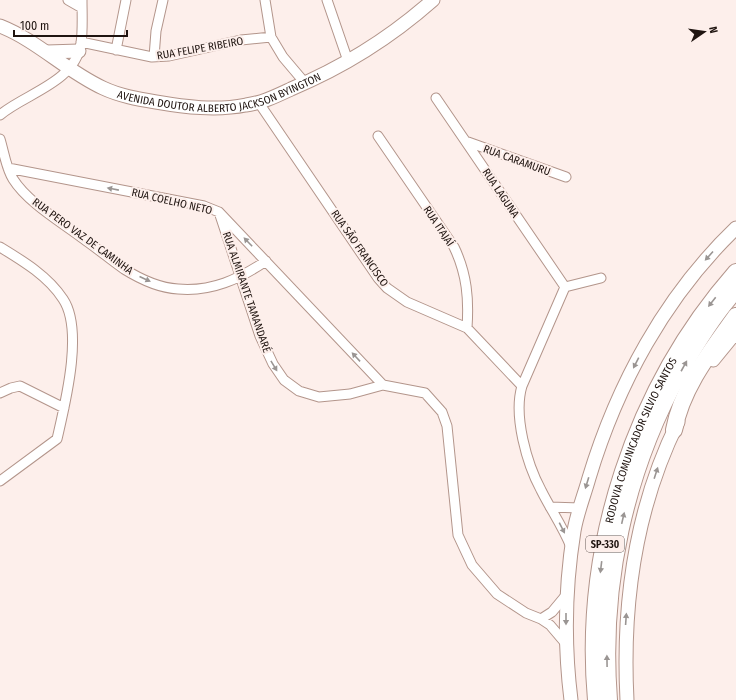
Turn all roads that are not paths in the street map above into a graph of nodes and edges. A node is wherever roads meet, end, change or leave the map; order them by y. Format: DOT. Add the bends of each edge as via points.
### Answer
graph roads {
  1 [pos="68,0"];
  2 [pos="126,0"];
  3 [pos="163,0"];
  4 [pos="265,0"];
  5 [pos="327,0"];
  6 [pos="433,0"];
  7 [pos="82,4"];
  8 [pos="0,26"];
  9 [pos="271,37"];
  10 [pos="80,47"];
  11 [pos="116,50"];
  12 [pos="47,52"];
  13 [pos="154,57"];
  14 [pos="348,61"];
  15 [pos="69,69"];
  16 [pos="305,83"];
  17 [pos="436,98"];
  18 [pos="260,102"];
  19 [pos="0,115"];
  20 [pos="378,136"];
  21 [pos="0,139"];
  22 [pos="468,142"];
  23 [pos="490,151"];
  24 [pos="480,161"];
  25 [pos="8,168"];
  26 [pos="566,177"];
  27 [pos="219,212"];
  28 [pos="736,228"];
  29 [pos="0,247"];
  30 [pos="266,261"];
  31 [pos="736,272"];
  32 [pos="241,278"];
  33 [pos="601,278"];
  34 [pos="565,287"];
  35 [pos="736,290"];
  36 [pos="736,316"];
  37 [pos="467,328"];
  38 [pos="736,332"];
  39 [pos="383,385"];
  40 [pos="522,386"];
  41 [pos="0,393"];
  42 [pos="64,408"];
  43 [pos="674,430"];
  44 [pos="0,481"];
  45 [pos="550,507"];
  46 [pos="580,508"];
  47 [pos="572,550"];
  48 [pos="567,593"];
  49 [pos="541,619"];
  50 [pos="567,645"];
  51 [pos="572,700"];
  52 [pos="596,700"];
  53 [pos="609,700"];
  54 [pos="627,700"];
  1 -- 7 [label="street"];
  2 -- 11 [label="street"];
  3 -- 13 [label="street" via="156,31"];
  4 -- 9 [label="street"];
  5 -- 14 [label="street"];
  6 -- 14 [label="main road, AVENIDA DOUTOR ALBERTO JACKSON BYINGTON" via="397,31"];
  7 -- 10 [label="street"];
  8 -- 12 [label="main road, AVENIDA DOUTOR ALBERTO JACKSON BYINGTON"];
  9 -- 13 [label="street, RUA FELIPE RIBEIRO" via="241,40"];
  9 -- 16 [label="street" via="283,57"];
  10 -- 11 [label="street, RUA FELIPE RIBEIRO"];
  10 -- 12 [label="main road"];
  10 -- 15 [label="street"];
  11 -- 13 [label="street, RUA FELIPE RIBEIRO"];
  12 -- 15 [label="main road, AVENIDA DOUTOR ALBERTO JACKSON BYINGTON"];
  14 -- 16 [label="main road, AVENIDA DOUTOR ALBERTO JACKSON BYINGTON"];
  15 -- 18 [label="main road, AVENIDA DOUTOR ALBERTO JACKSON BYINGTON" via="121,95 178,106 230,108"];
  15 -- 19 [label="street"];
  16 -- 18 [label="main road, AVENIDA DOUTOR ALBERTO JACKSON BYINGTON"];
  17 -- 22 [label="street, RUA LAGUNA"];
  18 -- 37 [label="street, RUA SÃO FRANCISCO" via="387,288 407,302"];
  20 -- 37 [label="street, RUA ITAJAÍ" via="459,257 467,290"];
  21 -- 25 [label="street, RUA PERO VAZ DE CAMINHA"];
  22 -- 23 [label="street, RUA CARAMURU"];
  22 -- 24 [label="street, RUA LAGUNA"];
  23 -- 24 [label="street"];
  23 -- 26 [label="street, RUA CARAMURU"];
  24 -- 34 [label="street, RUA LAGUNA"];
  27 -- 25 [label="street, RUA COELHO NETO, one-way" via="204,206"];
  25 -- 32 [label="street, RUA PERO VAZ DE CAMINHA, one-way" via="13,179 34,201 125,270 164,287 178,290 206,289"];
  30 -- 27 [label="street, RUA COELHO NETO, one-way"];
  27 -- 32 [label="street, RUA ALMIRANTE TAMANDARÉ"];
  28 -- 46 [label="main road, one-way" via="684,286 637,360 597,450"];
  29 -- 42 [label="street" via="47,279 64,300 70,315 73,333 72,356"];
  30 -- 32 [label="street, RUA PERO VAZ DE CAMINHA"];
  39 -- 30 [label="street, RUA COELHO NETO, one-way"];
  31 -- 52 [label="highway, RODOVIA COMUNICADOR SILVIO SANTOS / SP-330, one-way" via="704,312 669,368 643,420 617,491 602,559 597,599 594,664"];
  32 -- 39 [label="street, RUA ALMIRANTE TAMANDARÉ, one-way" via="267,353 279,374 292,386 319,397 350,394"];
  33 -- 34 [label="street"];
  34 -- 40 [label="street"];
  53 -- 35 [label="highway, RODOVIA COMUNICADOR SILVIO SANTOS / SP-330, one-way" via="607,638 612,585 618,540 634,477 665,400 694,347"];
  36 -- 43 [label="highway" via="690,386 678,410"];
  37 -- 40 [label="street, RUA SÃO FRANCISCO"];
  38 -- 43 [label="main road" via="708,365"];
  39 -- 49 [label="street, RUA ALMIRANTE TAMANDARÉ" via="425,393 442,412 451,450 456,518 463,550 472,565 497,594 526,613"];
  40 -- 45 [label="street" via="520,411 524,446 540,489"];
  41 -- 42 [label="street" via="20,386"];
  42 -- 44 [label="street" via="57,439"];
  54 -- 43 [label="main road, one-way" via="626,627 637,537 662,456"];
  45 -- 46 [label="street"];
  45 -- 47 [label="street, one-way" via="563,528"];
  46 -- 47 [label="main road"];
  47 -- 48 [label="main road"];
  48 -- 49 [label="street" via="552,612"];
  48 -- 50 [label="main road, one-way"];
  49 -- 50 [label="street, RUA ALMIRANTE TAMANDARÉ" via="550,625"];
  50 -- 51 [label="main road"];
}
